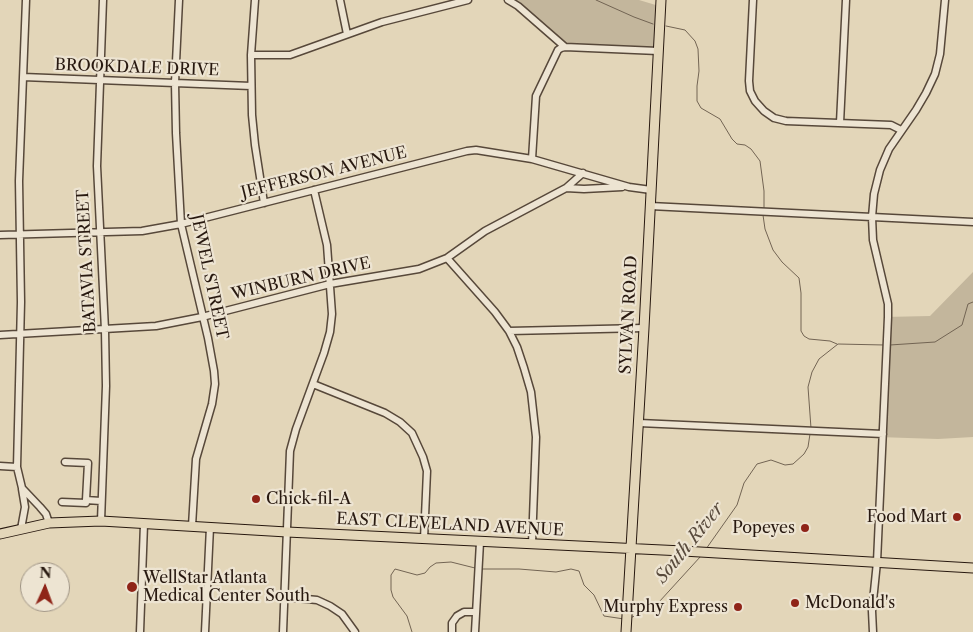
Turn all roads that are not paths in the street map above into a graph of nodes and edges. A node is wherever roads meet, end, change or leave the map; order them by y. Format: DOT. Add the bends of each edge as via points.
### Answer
graph roads {
  1 [pos="26,0"];
  2 [pos="103,0"];
  3 [pos="179,0"];
  4 [pos="255,0"];
  5 [pos="340,0"];
  6 [pos="468,0"];
  7 [pos="508,0"];
  8 [pos="660,0"];
  9 [pos="753,0"];
  10 [pos="846,0"];
  11 [pos="945,0"];
  12 [pos="347,34"];
  13 [pos="566,47"];
  14 [pos="658,51"];
  15 [pos="251,55"];
  16 [pos="23,77"];
  17 [pos="100,80"];
  18 [pos="175,83"];
  19 [pos="251,86"];
  20 [pos="840,123"];
  21 [pos="901,130"];
  22 [pos="532,159"];
  23 [pos="583,173"];
  24 [pos="629,186"];
  25 [pos="566,188"];
  26 [pos="314,190"];
  27 [pos="651,190"];
  28 [pos="264,203"];
  29 [pos="650,206"];
  30 [pos="872,217"];
  31 [pos="973,222"];
  32 [pos="181,224"];
  33 [pos="100,233"];
  34 [pos="0,235"];
  35 [pos="19,236"];
  36 [pos="447,258"];
  37 [pos="330,284"];
  38 [pos="202,317"];
  39 [pos="644,328"];
  40 [pos="105,330"];
  41 [pos="509,331"];
  42 [pos="0,334"];
  43 [pos="20,334"];
  44 [pos="313,384"];
  45 [pos="638,423"];
  46 [pos="882,434"];
  47 [pos="65,462"];
  48 [pos="0,466"];
  49 [pos="17,467"];
  50 [pos="22,488"];
  51 [pos="86,500"];
  52 [pos="101,501"];
  53 [pos="62,502"];
  54 [pos="101,520"];
  55 [pos="49,524"];
  56 [pos="144,524"];
  57 [pos="192,526"];
  58 [pos="210,527"];
  59 [pos="21,529"];
  60 [pos="287,532"];
  61 [pos="0,534"];
  62 [pos="424,539"];
  63 [pos="480,542"];
  64 [pos="532,544"];
  65 [pos="630,549"];
  66 [pos="877,562"];
  67 [pos="973,568"];
  68 [pos="285,597"];
  69 [pos="476,612"];
  70 [pos="140,632"];
  71 [pos="205,632"];
  72 [pos="283,632"];
  73 [pos="355,632"];
  74 [pos="452,632"];
  75 [pos="475,632"];
  76 [pos="626,632"];
  77 [pos="873,632"];
  1 -- 16 [label="street"];
  2 -- 17 [label="street, BATAVIA STREET"];
  3 -- 18 [label="street, JEWEL STREET"];
  4 -- 15 [label="street"];
  5 -- 12 [label="street"];
  6 -- 12 [label="street"];
  7 -- 13 [label="street"];
  8 -- 14 [label="main road, SYLVAN ROAD"];
  9 -- 20 [label="street" via="749,81 755,101 774,118"];
  10 -- 20 [label="street"];
  11 -- 21 [label="street" via="935,74 926,94"];
  12 -- 15 [label="street" via="290,55"];
  13 -- 14 [label="street"];
  13 -- 22 [label="street" via="558,50 536,96"];
  14 -- 27 [label="main road, SYLVAN ROAD"];
  15 -- 19 [label="street"];
  16 -- 17 [label="street, BROOKDALE DRIVE"];
  16 -- 35 [label="street"];
  17 -- 18 [label="street, BROOKDALE DRIVE"];
  17 -- 33 [label="street, BATAVIA STREET" via="97,166"];
  18 -- 19 [label="street, BROOKDALE DRIVE"];
  18 -- 32 [label="street, JEWEL STREET"];
  19 -- 28 [label="street" via="255,145"];
  20 -- 21 [label="street" via="891,125"];
  21 -- 30 [label="street" via="880,170"];
  22 -- 23 [label="street, JEFFERSON AVENUE"];
  22 -- 26 [label="street, JEFFERSON AVENUE" via="467,151"];
  23 -- 24 [label="street, JEFFERSON AVENUE"];
  23 -- 25 [label="street, WINBURN DRIVE"];
  24 -- 25 [label="street"];
  24 -- 27 [label="street, JEFFERSON AVENUE"];
  25 -- 36 [label="street, WINBURN DRIVE" via="484,231"];
  26 -- 28 [label="street, JEFFERSON AVENUE"];
  26 -- 37 [label="street" via="328,245"];
  27 -- 29 [label="main road, SYLVAN ROAD"];
  28 -- 32 [label="street, JEFFERSON AVENUE"];
  29 -- 30 [label="street"];
  29 -- 39 [label="main road, SYLVAN ROAD"];
  30 -- 31 [label="street"];
  30 -- 46 [label="street" via="873,240 888,304"];
  32 -- 33 [label="street, JEFFERSON AVENUE" via="142,231"];
  32 -- 38 [label="street, JEWEL STREET"];
  33 -- 35 [label="street, JEFFERSON AVENUE"];
  33 -- 40 [label="street, BATAVIA STREET"];
  34 -- 35 [label="street, JEFFERSON AVENUE"];
  35 -- 43 [label="street"];
  36 -- 37 [label="street, WINBURN DRIVE" via="419,269"];
  36 -- 41 [label="street"];
  37 -- 38 [label="street, WINBURN DRIVE"];
  37 -- 44 [label="street" via="330,332"];
  38 -- 40 [label="street, WINBURN DRIVE" via="156,326"];
  38 -- 57 [label="street, JEWEL STREET" via="215,384 196,458"];
  39 -- 41 [label="street"];
  39 -- 45 [label="main road, SYLVAN ROAD"];
  40 -- 43 [label="street, WINBURN DRIVE"];
  40 -- 52 [label="street, BATAVIA STREET"];
  41 -- 64 [label="street" via="524,368 535,418"];
  42 -- 43 [label="street, WINBURN DRIVE"];
  43 -- 49 [label="street"];
  44 -- 60 [label="street" via="290,451"];
  44 -- 62 [label="street" via="385,413 412,433 427,471"];
  45 -- 46 [label="street"];
  45 -- 65 [label="main road, SYLVAN ROAD"];
  46 -- 66 [label="street"];
  47 -- 51 [label="street" via="88,463"];
  48 -- 49 [label="street"];
  49 -- 50 [label="street"];
  50 -- 55 [label="street" via="46,514"];
  50 -- 59 [label="street" via="25,507"];
  51 -- 52 [label="street"];
  51 -- 53 [label="street" via="86,503"];
  52 -- 54 [label="street, BATAVIA STREET"];
  54 -- 55 [label="main road, EAST CLEVELAND AVENUE"];
  54 -- 56 [label="main road, EAST CLEVELAND AVENUE"];
  55 -- 59 [label="main road, EAST CLEVELAND AVENUE"];
  56 -- 57 [label="main road, EAST CLEVELAND AVENUE"];
  56 -- 70 [label="street"];
  57 -- 58 [label="main road, EAST CLEVELAND AVENUE"];
  58 -- 60 [label="main road, EAST CLEVELAND AVENUE"];
  58 -- 71 [label="street"];
  59 -- 61 [label="main road, EAST CLEVELAND AVENUE"];
  60 -- 62 [label="main road, EAST CLEVELAND AVENUE"];
  60 -- 68 [label="street"];
  62 -- 63 [label="main road, EAST CLEVELAND AVENUE"];
  63 -- 64 [label="main road, EAST CLEVELAND AVENUE"];
  63 -- 69 [label="street"];
  64 -- 65 [label="main road, EAST CLEVELAND AVENUE"];
  65 -- 66 [label="main road, EAST CLEVELAND AVENUE"];
  65 -- 76 [label="main road, SYLVAN ROAD"];
  66 -- 67 [label="main road, EAST CLEVELAND AVENUE"];
  66 -- 77 [label="street"];
  68 -- 72 [label="street"];
  68 -- 73 [label="street" via="317,600 330,606 342,614"];
  69 -- 74 [label="street" via="457,616 452,623"];
  69 -- 75 [label="street"];
}
